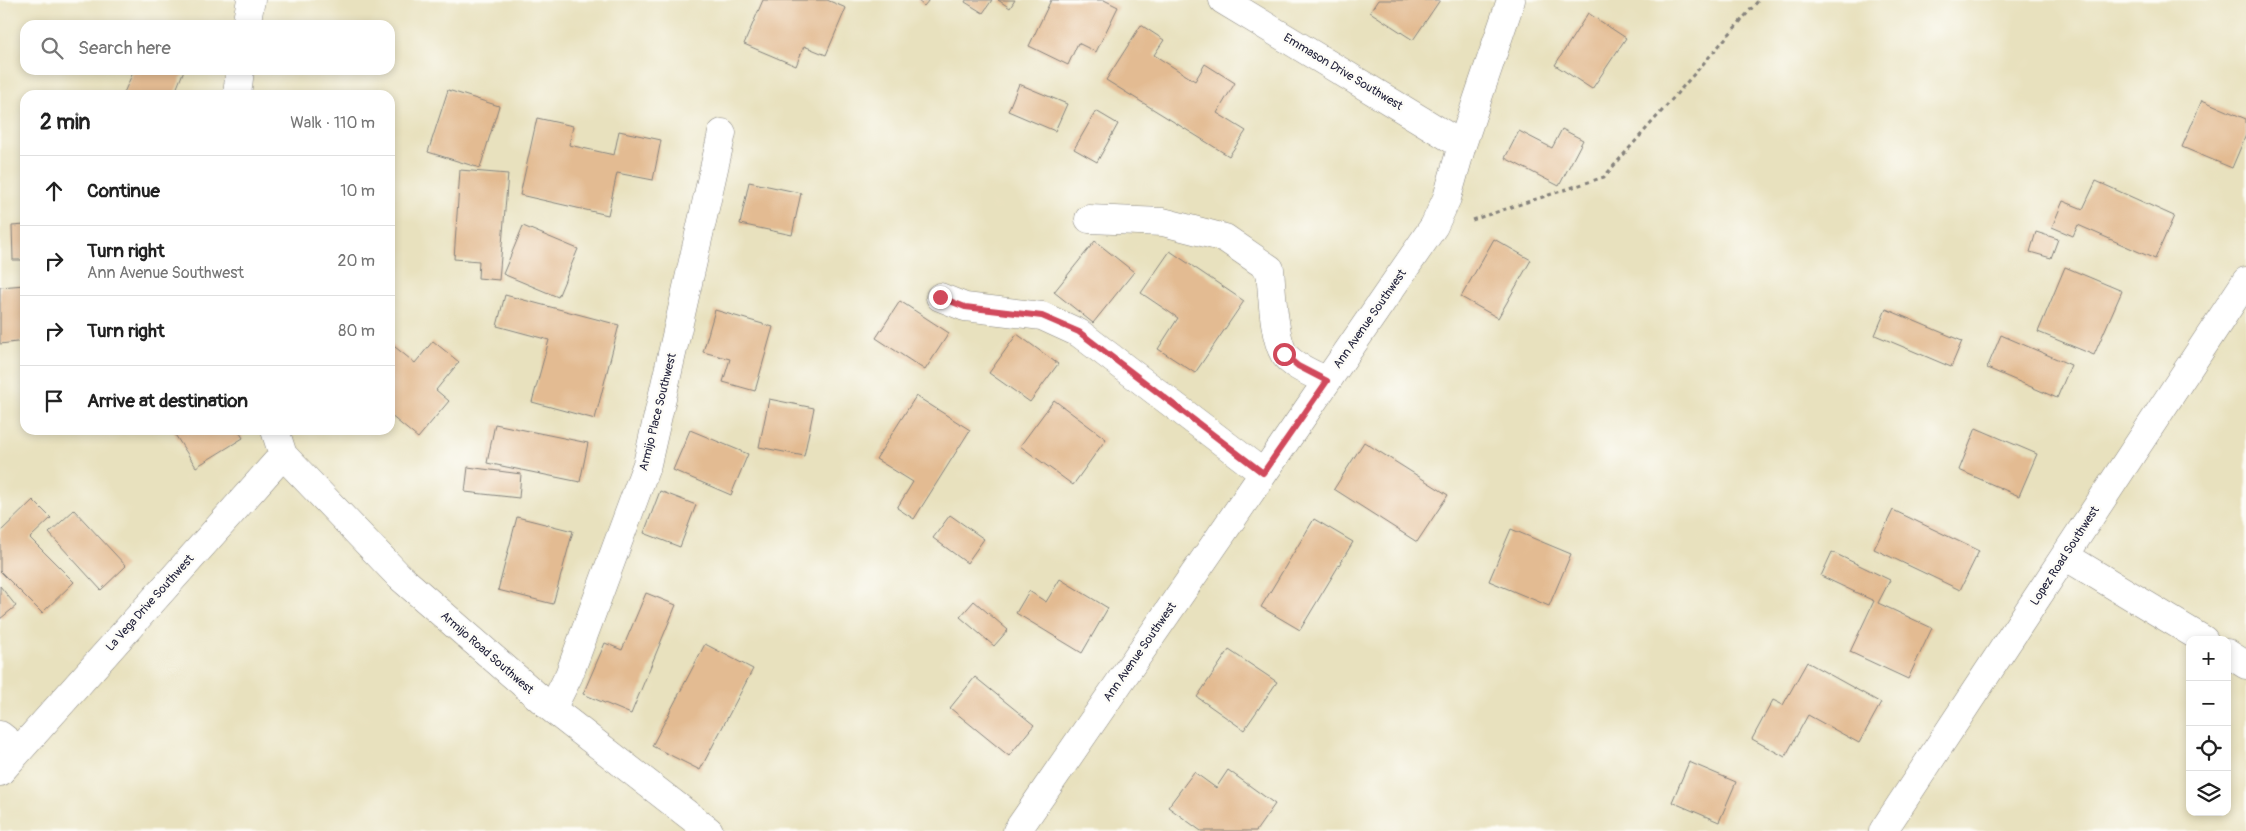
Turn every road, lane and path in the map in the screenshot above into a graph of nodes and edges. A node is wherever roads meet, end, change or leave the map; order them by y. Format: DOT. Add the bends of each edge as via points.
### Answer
graph roads {
  1 [pos="251,0"];
  2 [pos="1224,0"];
  3 [pos="1511,0"];
  4 [pos="1759,0"];
  5 [pos="247,20"];
  6 [pos="239,75"];
  7 [pos="238,90"];
  8 [pos="722,133"];
  9 [pos="1462,145"];
  10 [pos="1089,219"];
  11 [pos="1428,234"];
  12 [pos="2246,281"];
  13 [pos="940,297"];
  14 [pos="1327,381"];
  15 [pos="279,442"];
  16 [pos="1263,473"];
  17 [pos="2065,556"];
  18 [pos="2197,636"];
  19 [pos="2231,656"];
  20 [pos="2246,665"];
  21 [pos="552,710"];
  22 [pos="9,743"];
  23 [pos="0,772"];
  24 [pos="709,831"];
  25 [pos="1017,831"];
  26 [pos="1883,831"];
  1 -- 5 [label="street"];
  2 -- 9 [label="street, Emmason Drive Southwest"];
  3 -- 9 [label="street, Ann Avenue Southwest"];
  4 -- 11 [label="path" via="1604,178"];
  6 -- 7 [label="street"];
  8 -- 21 [label="street, Armijo Place Southwest" via="647,464 569,674"];
  9 -- 11 [label="street, Ann Avenue Southwest" via="1447,198"];
  10 -- 14 [label="street" via="1163,222 1226,238 1270,268 1275,324 1284,354 1298,366"];
  11 -- 14 [label="street, Ann Avenue Southwest"];
  12 -- 17 [label="street, Lopez Road Southwest"];
  13 -- 16 [label="street" via="965,307 1042,316 1079,332"];
  14 -- 16 [label="street, Ann Avenue Southwest"];
  15 -- 21 [label="street, Armijo Road Southwest" via="400,577"];
  15 -- 22 [label="street, La Vega Drive Southwest"];
  16 -- 25 [label="street, Ann Avenue Southwest"];
  17 -- 18 [label="street"];
  17 -- 26 [label="street, Lopez Road Southwest"];
  19 -- 20 [label="street"];
  21 -- 24 [label="street, Armijo Road Southwest"];
  22 -- 23 [label="street, La Vega Drive Southwest"];
}
